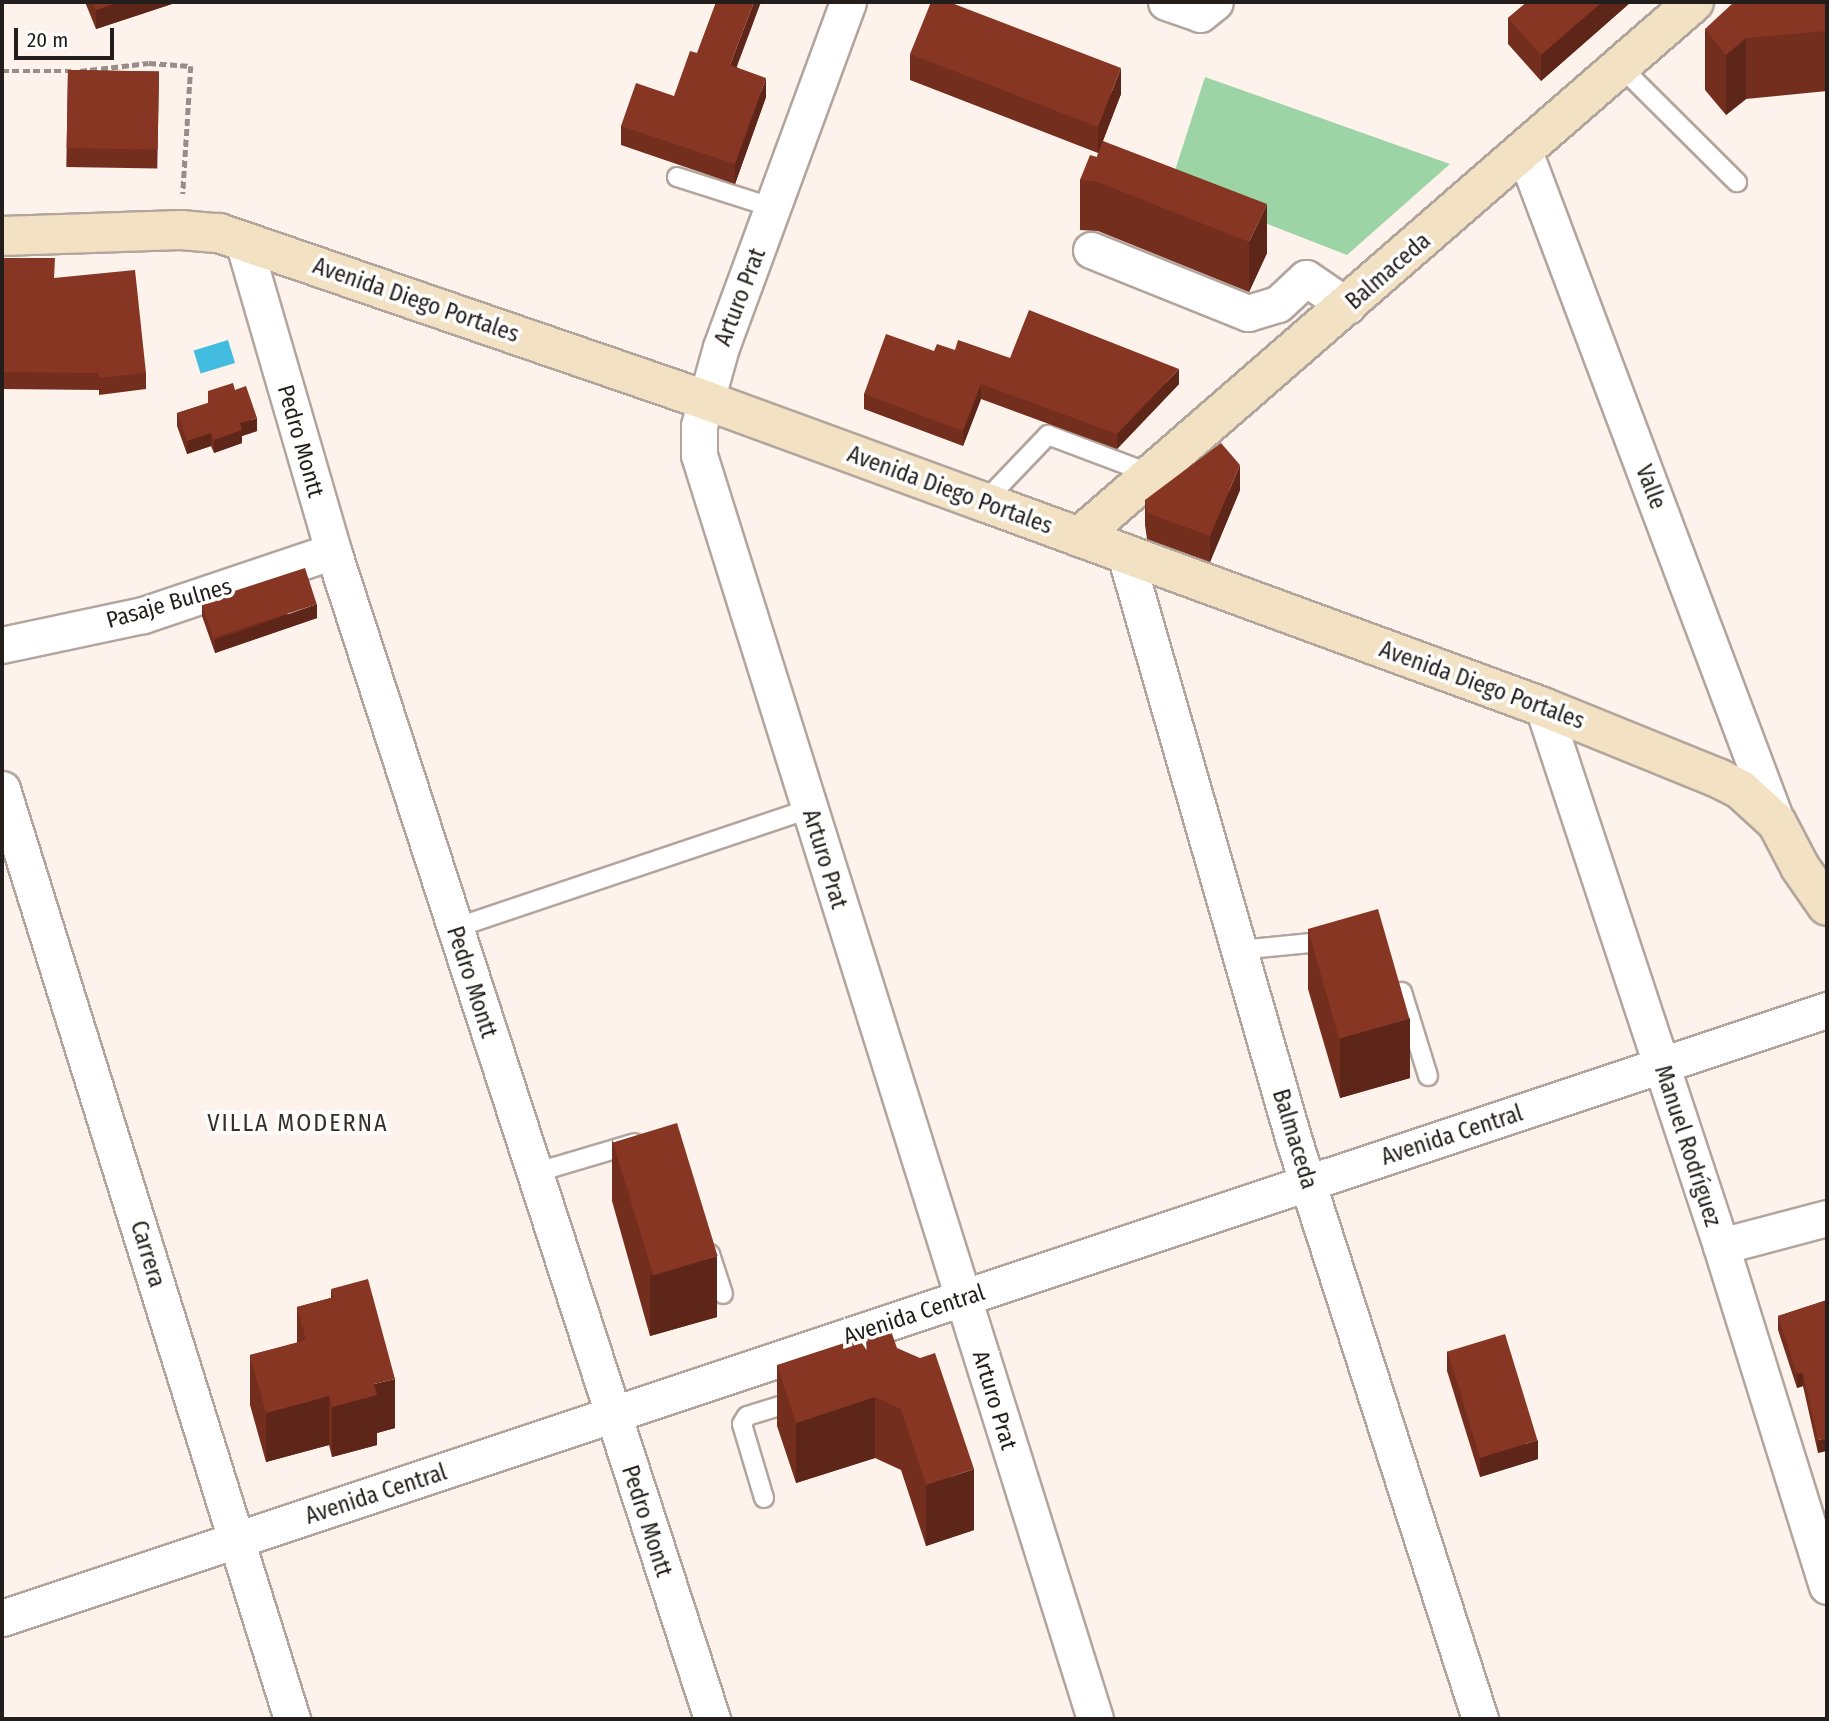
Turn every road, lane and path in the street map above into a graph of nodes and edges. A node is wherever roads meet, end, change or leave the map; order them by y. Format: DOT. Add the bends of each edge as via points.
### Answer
graph roads {
  1 [pos="848,2"];
  2 [pos="1166,2"];
  3 [pos="1215,2"];
  4 [pos="1694,2"];
  5 [pos="1620,66"];
  6 [pos="2,71"];
  7 [pos="1524,151"];
  8 [pos="677,177"];
  9 [pos="1737,182"];
  10 [pos="774,208"];
  11 [pos="181,230"];
  12 [pos="2,236"];
  13 [pos="243,241"];
  14 [pos="1091,250"];
  15 [pos="1347,306"];
  16 [pos="705,400"];
  17 [pos="1155,475"];
  18 [pos="984,502"];
  19 [pos="1079,537"];
  20 [pos="333,551"];
  21 [pos="1125,554"];
  22 [pos="2,645"];
  23 [pos="1543,707"];
  24 [pos="2,789"];
  25 [pos="809,809"];
  26 [pos="1777,823"];
  27 [pos="1827,906"];
  28 [pos="455,929"];
  29 [pos="1354,933"];
  30 [pos="1240,950"];
  31 [pos="1396,974"];
  32 [pos="1827,1010"];
  33 [pos="1661,1065"];
  34 [pos="1428,1076"];
  35 [pos="647,1139"];
  36 [pos="534,1173"];
  37 [pos="1308,1183"];
  38 [pos="1827,1219"];
  39 [pos="704,1232"];
  40 [pos="1721,1246"];
  41 [pos="723,1294"];
  42 [pos="962,1298"];
  43 [pos="814,1395"];
  44 [pos="612,1415"];
  45 [pos="764,1498"];
  46 [pos="237,1539"];
  47 [pos="1827,1586"];
  48 [pos="2,1618"];
  49 [pos="292,1719"];
  50 [pos="712,1719"];
  51 [pos="1095,1719"];
  52 [pos="1480,1719"];
  1 -- 10 [label="street, Arturo Prat"];
  2 -- 3 [label="street" via="1200,15"];
  4 -- 5 [label="street, Balmaceda"];
  5 -- 7 [label="street, Balmaceda"];
  5 -- 9 [label="lane"];
  6 -- 11 [label="path" via="67,72 149,63 191,66"];
  7 -- 15 [label="street, Balmaceda"];
  7 -- 26 [label="street, Valle"];
  8 -- 10 [label="lane"];
  10 -- 16 [label="street, Arturo Prat"];
  11 -- 12 [label="street, Avenida Diego Portales"];
  11 -- 13 [label="street, Avenida Diego Portales"];
  13 -- 16 [label="street, Avenida Diego Portales"];
  13 -- 20 [label="street, Pedro Montt"];
  14 -- 15 [label="street" via="1248,313 1278,304 1306,278"];
  15 -- 17 [label="street, Balmaceda"];
  16 -- 18 [label="street, Avenida Diego Portales"];
  16 -- 25 [label="street, Arturo Prat" via="699,455"];
  17 -- 18 [label="lane" via="1048,435 1041,437"];
  17 -- 19 [label="street, Balmaceda"];
  18 -- 19 [label="street, Avenida Diego Portales"];
  19 -- 21 [label="street, Avenida Diego Portales"];
  20 -- 22 [label="street, Pasaje Bulnes" via="143,615"];
  20 -- 28 [label="street, Pedro Montt"];
  21 -- 23 [label="street, Avenida Diego Portales"];
  21 -- 30 [label="street, Balmaceda"];
  23 -- 26 [label="street, Avenida Diego Portales" via="1718,778 1760,805"];
  23 -- 33 [label="street, Manuel Rodríguez"];
  24 -- 46 [label="street, Carrera"];
  25 -- 28 [label="lane"];
  25 -- 42 [label="street, Arturo Prat"];
  26 -- 27 [label="street, Avenida Diego Portales"];
  28 -- 36 [label="street, Pedro Montt"];
  29 -- 30 [label="lane" via="1317,946"];
  30 -- 37 [label="street, Balmaceda"];
  31 -- 34 [label="lane"];
  32 -- 33 [label="street, Avenida Central"];
  33 -- 37 [label="street, Avenida Central"];
  33 -- 40 [label="street, Manuel Rodríguez"];
  35 -- 36 [label="lane"];
  36 -- 44 [label="street, Pedro Montt"];
  37 -- 42 [label="street, Avenida Central"];
  37 -- 52 [label="street, Balmaceda"];
  38 -- 40 [label="street"];
  39 -- 41 [label="lane"];
  40 -- 47 [label="street, Manuel Rodríguez"];
  42 -- 44 [label="street, Avenida Central" via="833,1354"];
  42 -- 51 [label="street, Arturo Prat"];
  43 -- 45 [label="lane" via="744,1419"];
  44 -- 46 [label="street, Avenida Central"];
  44 -- 50 [label="street, Pedro Montt"];
  46 -- 48 [label="street, Avenida Central"];
  46 -- 49 [label="street, Carrera"];
}
